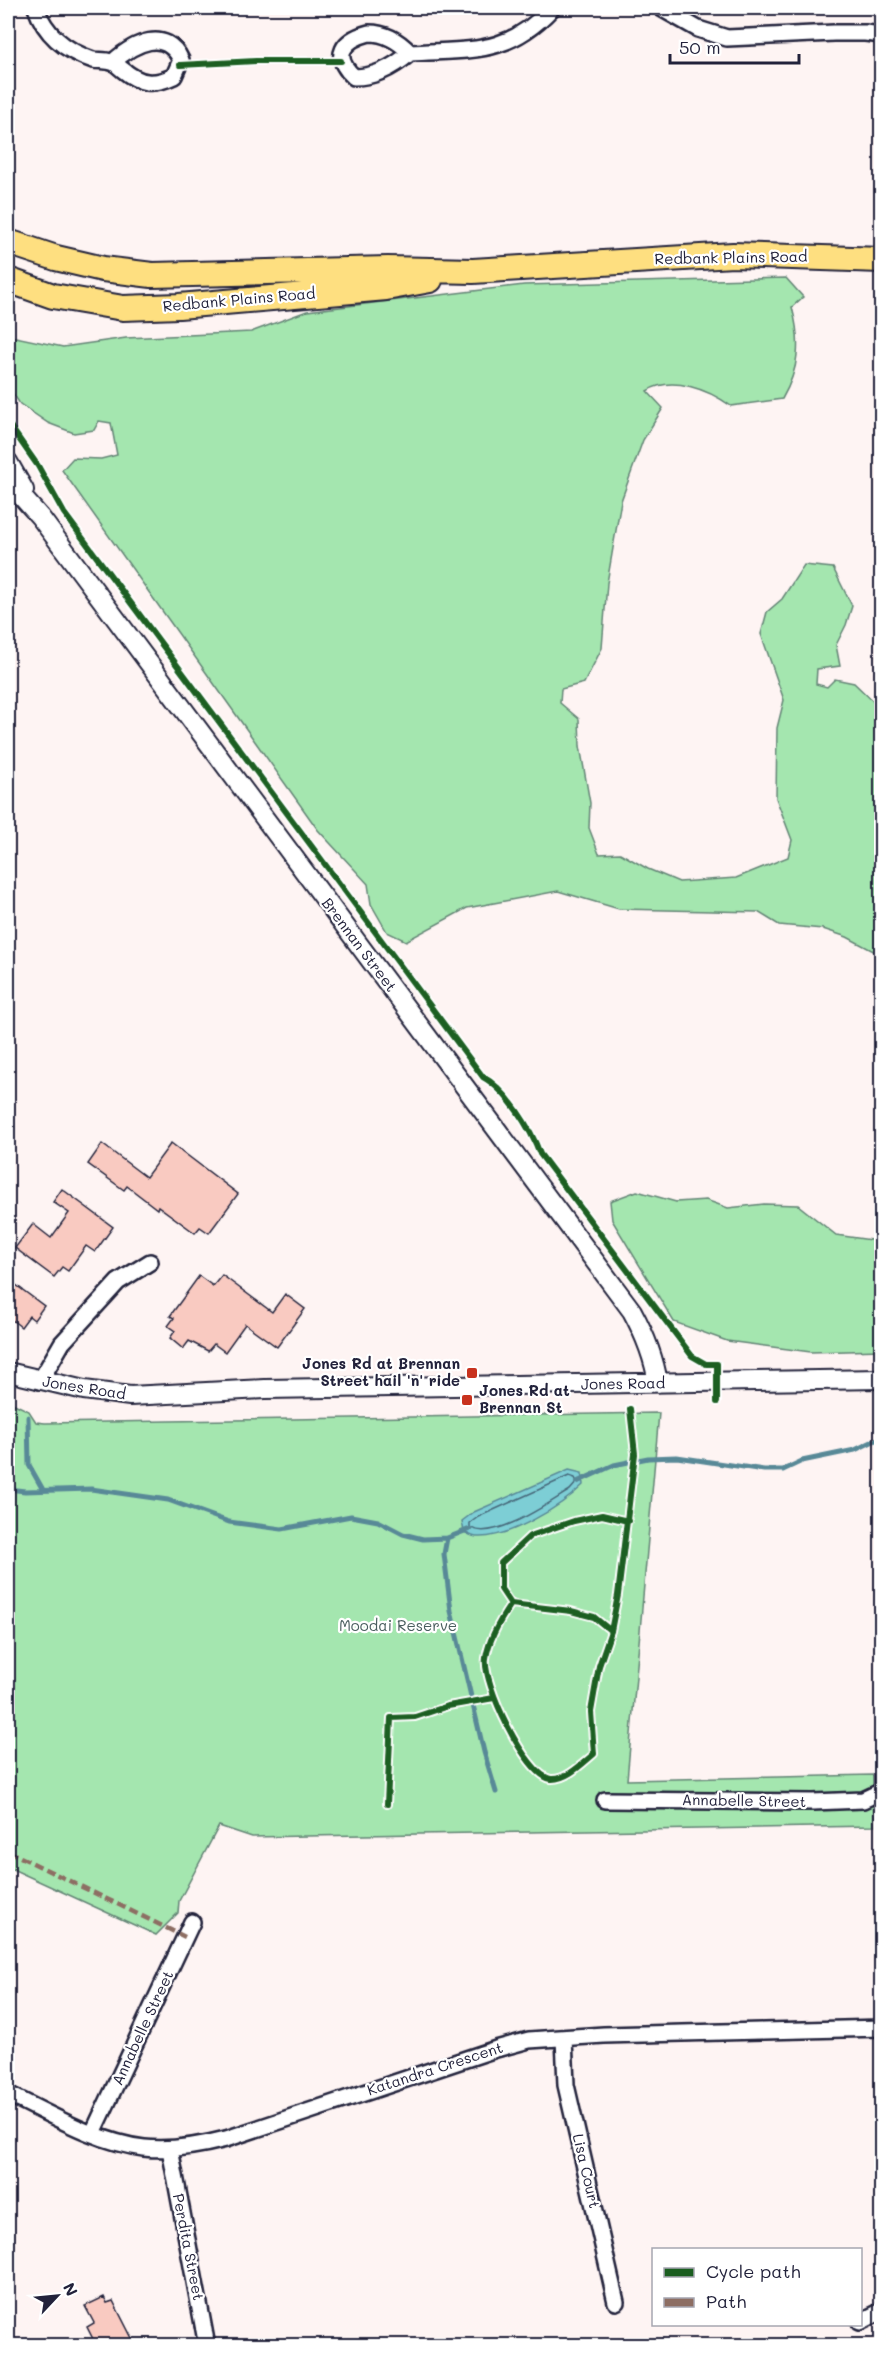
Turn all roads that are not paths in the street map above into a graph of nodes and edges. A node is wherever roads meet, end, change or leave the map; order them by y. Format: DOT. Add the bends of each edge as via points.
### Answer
graph roads {
  1 [pos="36,8"];
  2 [pos="552,8"];
  3 [pos="661,8"];
  4 [pos="882,35"];
  5 [pos="410,53"];
  6 [pos="113,62"];
  7 [pos="8,242"];
  8 [pos="882,260"];
  9 [pos="473,271"];
  10 [pos="8,280"];
  11 [pos="19,291"];
  12 [pos="8,462"];
  13 [pos="8,481"];
  14 [pos="40,517"];
  15 [pos="150,1262"];
  16 [pos="8,1372"];
  17 [pos="882,1379"];
  18 [pos="40,1381"];
  19 [pos="658,1383"];
  20 [pos="882,1791"];
  21 [pos="604,1800"];
  22 [pos="192,1922"];
  23 [pos="882,2028"];
  24 [pos="564,2038"];
  25 [pos="8,2094"];
  26 [pos="93,2133"];
  27 [pos="170,2149"];
  28 [pos="616,2302"];
  29 [pos="882,2311"];
  30 [pos="862,2321"];
  31 [pos="207,2346"];
  1 -- 6 [label="street" via="49,33 64,46 94,60"];
  2 -- 5 [label="street" via="536,25 514,39 488,48"];
  3 -- 4 [label="street" via="727,38"];
  7 -- 9 [label="main road, Redbank Plains Road" via="103,269 152,275 387,269"];
  8 -- 9 [label="main road, Redbank Plains Road" via="733,255"];
  9 -- 11 [label="main road, Redbank Plains Road" via="386,288 179,306 123,308"];
  10 -- 11 [label="main road, Redbank Plains Road"];
  12 -- 14 [label="street, Brennan Street"];
  13 -- 14 [label="street, Brennan Street"];
  14 -- 19 [label="street, Brennan Street" via="632,1311 644,1333"];
  15 -- 18 [label="street" via="118,1282 62,1344"];
  16 -- 18 [label="street, Jones Road"];
  17 -- 19 [label="street, Jones Road"];
  18 -- 19 [label="street, Jones Road" via="130,1396 276,1389"];
  20 -- 21 [label="street, Annabelle Street" via="863,1800 813,1802"];
  22 -- 26 [label="street, Annabelle Street"];
  23 -- 24 [label="street, Katandra Crescent"];
  24 -- 27 [label="street, Katandra Crescent" via="529,2040 496,2049 226,2139"];
  24 -- 28 [label="street, Lisa Court" via="566,2085"];
  25 -- 26 [label="street, Katandra Crescent"];
  26 -- 27 [label="street, Katandra Crescent" via="143,2148"];
  27 -- 31 [label="street, Perdita Street"];
  29 -- 30 [label="street"];
}
